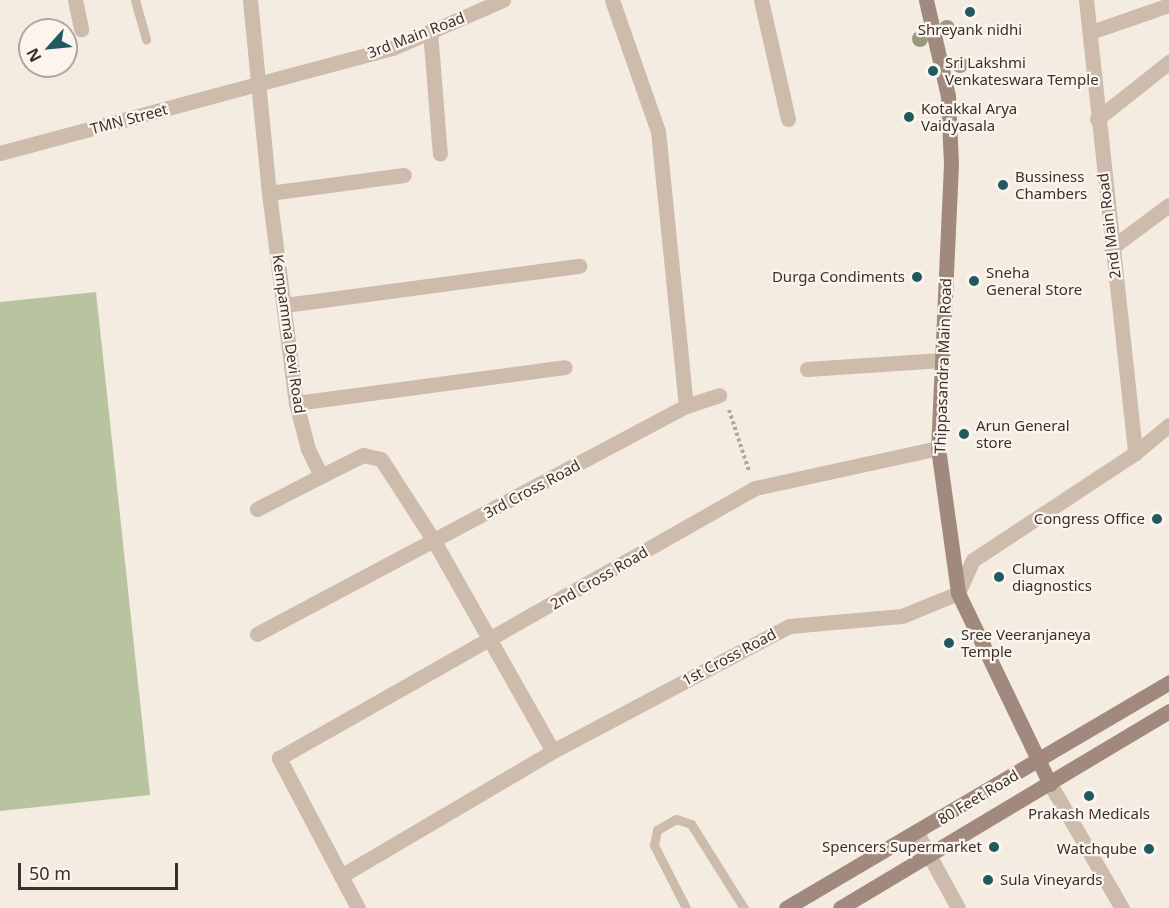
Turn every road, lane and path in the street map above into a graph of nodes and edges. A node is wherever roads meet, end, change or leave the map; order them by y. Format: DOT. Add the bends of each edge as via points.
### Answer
graph roads {
  1 [pos="75,0"];
  2 [pos="135,0"];
  3 [pos="250,0"];
  4 [pos="503,0"];
  5 [pos="612,0"];
  6 [pos="761,0"];
  7 [pos="926,0"];
  8 [pos="1086,0"];
  9 [pos="1169,5"];
  10 [pos="81,28"];
  11 [pos="430,31"];
  12 [pos="1091,32"];
  13 [pos="146,39"];
  14 [pos="1169,62"];
  15 [pos="259,84"];
  16 [pos="788,119"];
  17 [pos="1097,119"];
  18 [pos="0,153"];
  19 [pos="440,154"];
  20 [pos="404,175"];
  21 [pos="269,193"];
  22 [pos="1169,205"];
  23 [pos="1112,248"];
  24 [pos="579,266"];
  25 [pos="285,305"];
  26 [pos="942,360"];
  27 [pos="565,367"];
  28 [pos="807,369"];
  29 [pos="719,395"];
  30 [pos="296,403"];
  31 [pos="686,406"];
  32 [pos="1169,425"];
  33 [pos="938,448"];
  34 [pos="1135,453"];
  35 [pos="321,476"];
  36 [pos="755,488"];
  37 [pos="257,509"];
  38 [pos="434,540"];
  39 [pos="958,593"];
  40 [pos="257,634"];
  41 [pos="489,641"];
  42 [pos="1168,685"];
  43 [pos="1169,711"];
  44 [pos="553,751"];
  45 [pos="1038,761"];
  46 [pos="1050,784"];
  47 [pos="916,833"];
  48 [pos="929,856"];
  49 [pos="341,876"];
  50 [pos="358,908"];
  51 [pos="686,908"];
  52 [pos="744,908"];
  53 [pos="786,908"];
  54 [pos="840,908"];
  55 [pos="958,908"];
  56 [pos="1122,908"];
  1 -- 10 [label="street"];
  2 -- 13 [label="lane"];
  3 -- 15 [label="street, Kempamma Devi Road"];
  4 -- 11 [label="street, 3rd Main Road"];
  5 -- 31 [label="street" via="658,131"];
  6 -- 16 [label="street"];
  7 -- 26 [label="main road, Thippasandra Main Road" via="948,107 951,164"];
  8 -- 12 [label="street, 2nd Main Road"];
  9 -- 12 [label="street"];
  11 -- 15 [label="street, 3rd Main Road" via="393,48"];
  11 -- 19 [label="street"];
  12 -- 17 [label="street, 2nd Main Road"];
  14 -- 17 [label="street"];
  15 -- 18 [label="street, TMN Street"];
  15 -- 21 [label="street, Kempamma Devi Road"];
  17 -- 23 [label="street, 2nd Main Road"];
  20 -- 21 [label="street"];
  21 -- 25 [label="street, Kempamma Devi Road"];
  22 -- 23 [label="street"];
  23 -- 34 [label="street, 2nd Main Road"];
  24 -- 25 [label="street"];
  25 -- 30 [label="street, Kempamma Devi Road"];
  26 -- 28 [label="street"];
  26 -- 33 [label="main road, Thippasandra Main Road"];
  27 -- 30 [label="street"];
  29 -- 31 [label="street, 3rd Cross Road"];
  29 -- 36 [label="path" via="726,401"];
  30 -- 35 [label="street, Kempamma Devi Road" via="308,449"];
  31 -- 38 [label="street, 3rd Cross Road"];
  32 -- 34 [label="street"];
  33 -- 36 [label="street, 2nd Cross Road"];
  33 -- 39 [label="main road, Thippasandra Main Road"];
  34 -- 39 [label="street" via="973,560"];
  35 -- 37 [label="street"];
  35 -- 38 [label="street" via="363,455 381,459"];
  36 -- 41 [label="street, 2nd Cross Road"];
  38 -- 40 [label="street, 3rd Cross Road"];
  38 -- 41 [label="street"];
  39 -- 44 [label="street, 1st Cross Road" via="902,616 789,626"];
  39 -- 45 [label="main road, Thippasandra Main Road"];
  41 -- 44 [label="street"];
  41 -- 49 [label="street, 2nd Cross Road" via="279,758"];
  42 -- 45 [label="main road, 80 Feet Road"];
  43 -- 46 [label="main road, 80 Feet Road"];
  44 -- 49 [label="street, 1st Cross Road"];
  45 -- 46 [label="main road, Thippasandra Main Road"];
  45 -- 47 [label="main road, 80 Feet Road"];
  46 -- 48 [label="main road, 80 Feet Road"];
  46 -- 56 [label="street"];
  47 -- 48 [label="street"];
  47 -- 53 [label="main road, 80 Feet Road"];
  48 -- 54 [label="main road, 80 Feet Road"];
  48 -- 55 [label="street"];
  49 -- 50 [label="street"];
  51 -- 52 [label="lane" via="654,845 657,830 676,819 691,824"];
}
